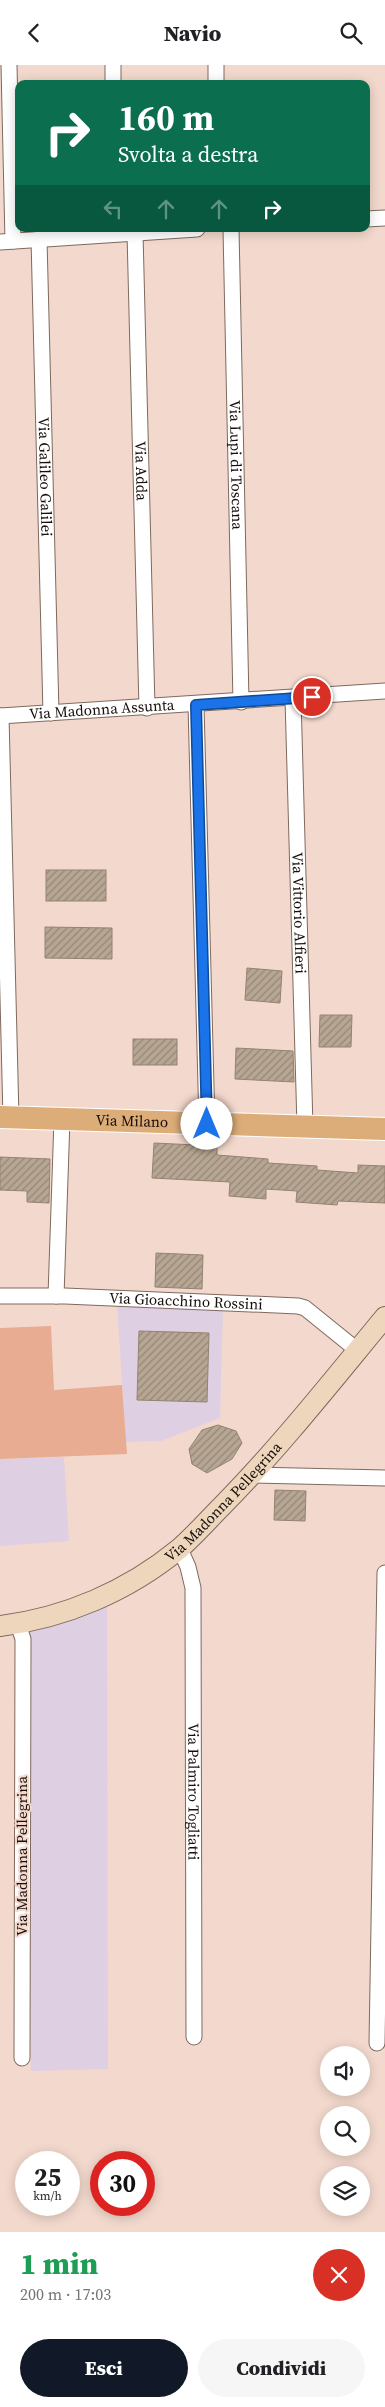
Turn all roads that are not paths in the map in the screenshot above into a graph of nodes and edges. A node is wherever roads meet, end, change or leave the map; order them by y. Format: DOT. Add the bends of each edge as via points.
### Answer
graph roads {
  1 [pos="9,65"];
  2 [pos="113,65"];
  3 [pos="216,65"];
  4 [pos="113,80"];
  5 [pos="216,80"];
  6 [pos="5,99"];
  7 [pos="385,218"];
  8 [pos="370,219"];
  9 [pos="106,232"];
  10 [pos="125,232"];
  11 [pos="145,232"];
  12 [pos="231,232"];
  13 [pos="135,233"];
  14 [pos="39,239"];
  15 [pos="7,241"];
  16 [pos="385,691"];
  17 [pos="293,698"];
  18 [pos="241,702"];
  19 [pos="196,705"];
  20 [pos="147,708"];
  21 [pos="51,713"];
  22 [pos="0,716"];
  23 [pos="6,1118"];
  24 [pos="62,1119"];
  25 [pos="207,1124"];
  26 [pos="305,1127"];
  27 [pos="385,1129"];
  28 [pos="0,1296"];
  29 [pos="56,1296"];
  30 [pos="385,1317"];
  31 [pos="358,1350"];
  32 [pos="252,1475"];
  33 [pos="385,1479"];
  34 [pos="180,1549"];
  35 [pos="385,1573"];
  36 [pos="9,1625"];
  37 [pos="194,2037"];
  38 [pos="377,2043"];
  39 [pos="22,2058"];
  1 -- 6 [label="street"];
  2 -- 4 [label="street"];
  3 -- 5 [label="street"];
  6 -- 15 [label="street"];
  7 -- 8 [label="street"];
  9 -- 14 [label="street"];
  10 -- 13 [label="street"];
  11 -- 13 [label="street"];
  12 -- 18 [label="street, Via Lupi di Toscana"];
  13 -- 20 [label="street, Via Adda"];
  14 -- 15 [label="street"];
  14 -- 21 [label="street, Via Galileo Galilei"];
  16 -- 17 [label="street, Via Madonna Assunta"];
  17 -- 18 [label="street, Via Madonna Assunta"];
  17 -- 26 [label="street, Via Vittorio Alfieri"];
  18 -- 19 [label="street, Via Madonna Assunta"];
  19 -- 20 [label="street, Via Madonna Assunta"];
  19 -- 25 [label="street"];
  20 -- 21 [label="street, Via Madonna Assunta"];
  21 -- 22 [label="street, Via Madonna Assunta"];
  22 -- 23 [label="street"];
  23 -- 24 [label="main road, Via Milano"];
  24 -- 25 [label="main road, Via Milano"];
  24 -- 29 [label="street"];
  25 -- 26 [label="main road, Via Milano"];
  26 -- 27 [label="main road, Via Milano"];
  28 -- 29 [label="street, Via Gioacchino Rossini"];
  29 -- 31 [label="street, Via Gioacchino Rossini" via="298,1306 305,1308"];
  30 -- 31 [label="street, Via Madonna Pellegrina"];
  31 -- 32 [label="street, Via Madonna Pellegrina"];
  32 -- 33 [label="street"];
  32 -- 34 [label="street, Via Madonna Pellegrina"];
  34 -- 36 [label="street, Via Madonna Pellegrina" via="98,1599 63,1613"];
  34 -- 37 [label="street, Via Palmiro Togliatti" via="193,1587"];
  35 -- 38 [label="street"];
  36 -- 39 [label="street, Via Madonna Pellegrina" via="23,1639"];
}
